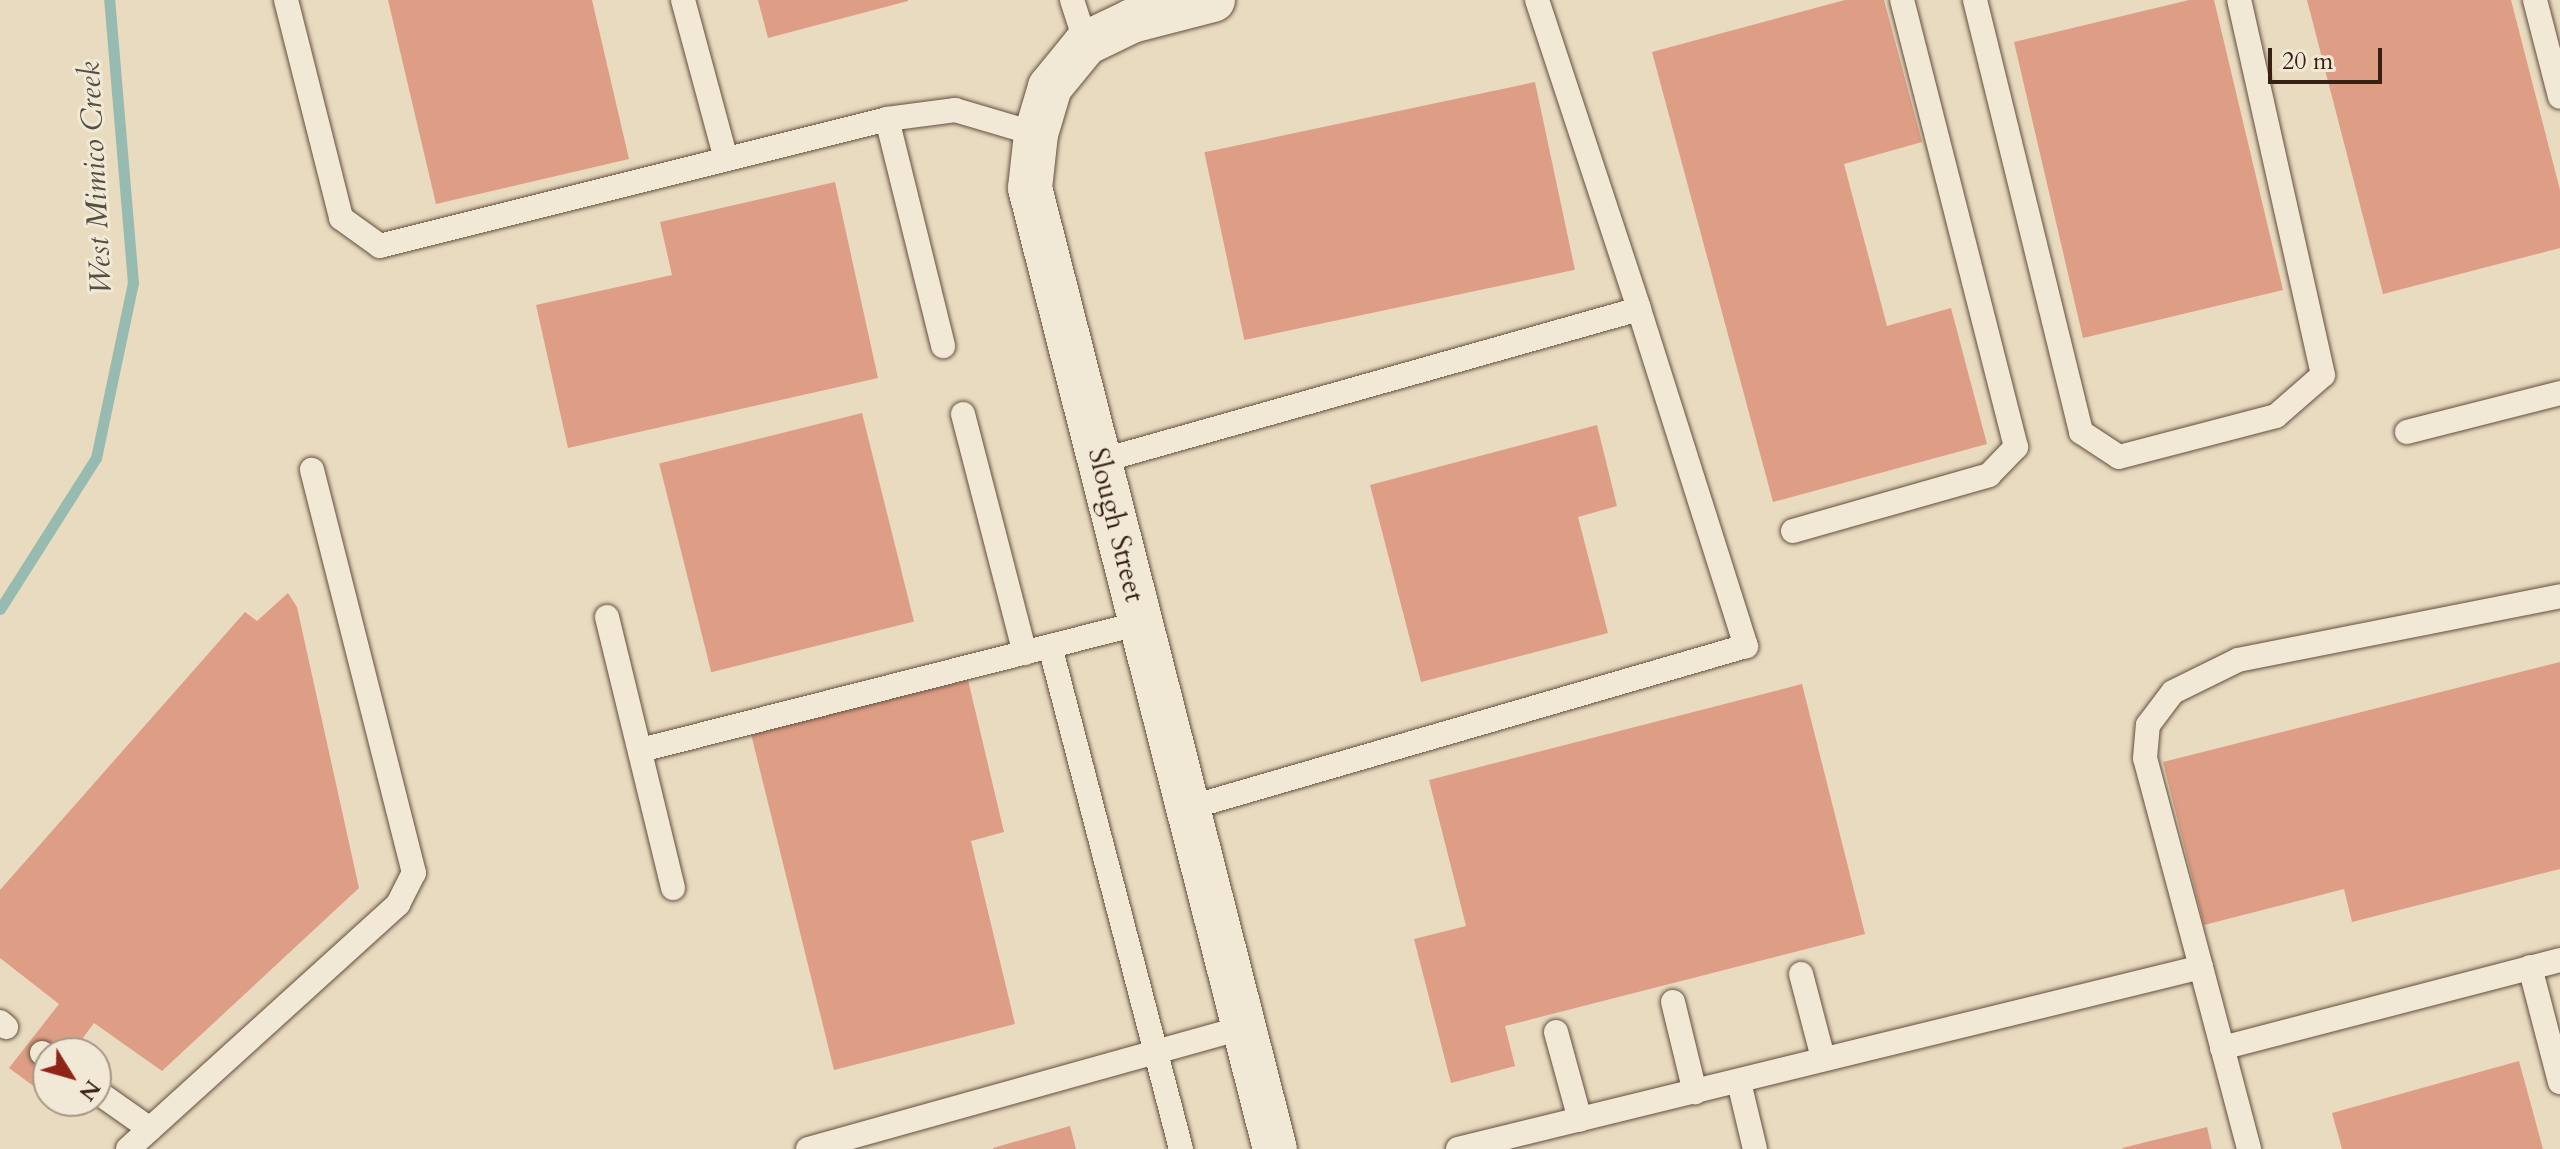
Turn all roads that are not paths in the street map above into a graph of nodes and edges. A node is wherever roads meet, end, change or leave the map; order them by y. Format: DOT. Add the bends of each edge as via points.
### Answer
graph roads {
  1 [pos="286,0"];
  2 [pos="683,0"];
  3 [pos="1072,0"];
  4 [pos="1213,0"];
  5 [pos="1537,0"];
  6 [pos="1902,0"];
  7 [pos="1975,0"];
  8 [pos="2239,0"];
  9 [pos="2535,0"];
  10 [pos="1086,43"];
  11 [pos="2560,97"];
  12 [pos="887,119"];
  13 [pos="1036,134"];
  14 [pos="725,156"];
  15 [pos="1639,309"];
  16 [pos="943,346"];
  17 [pos="2560,393"];
  18 [pos="963,414"];
  19 [pos="2407,432"];
  20 [pos="1100,461"];
  21 [pos="312,470"];
  22 [pos="1793,531"];
  23 [pos="2560,596"];
  24 [pos="607,617"];
  25 [pos="1141,623"];
  26 [pos="1050,646"];
  27 [pos="1025,653"];
  28 [pos="641,750"];
  29 [pos="1188,808"];
  30 [pos="673,888"];
  31 [pos="2560,960"];
  32 [pos="2201,967"];
  33 [pos="2530,967"];
  34 [pos="1801,974"];
  35 [pos="1673,1002"];
  36 [pos="1244,1027"];
  37 [pos="1556,1032"];
  38 [pos="2222,1048"];
  39 [pos="1156,1050"];
  40 [pos="1823,1058"];
  41 [pos="1739,1082"];
  42 [pos="2560,1082"];
  43 [pos="1695,1092"];
  44 [pos="112,1102"];
  45 [pos="1580,1120"];
  46 [pos="150,1129"];
  47 [pos="128,1149"];
  48 [pos="808,1149"];
  49 [pos="1181,1149"];
  50 [pos="1275,1149"];
  51 [pos="1458,1149"];
  52 [pos="1755,1149"];
  53 [pos="2249,1149"];
  1 -- 14 [label="lane" via="341,218 380,246"];
  2 -- 14 [label="lane"];
  3 -- 10 [label="lane"];
  4 -- 10 [label="street, Slough Street" via="1132,21"];
  5 -- 15 [label="lane"];
  6 -- 22 [label="lane" via="2016,447 1989,475"];
  7 -- 8 [label="lane" via="2081,432 2119,457 2276,416 2323,375"];
  9 -- 11 [label="lane"];
  10 -- 13 [label="street, Slough Street" via="1050,87"];
  12 -- 13 [label="lane" via="955,110"];
  12 -- 14 [label="lane"];
  12 -- 16 [label="lane"];
  13 -- 20 [label="street, Slough Street" via="1030,188"];
  15 -- 20 [label="lane"];
  15 -- 29 [label="lane" via="1746,646"];
  17 -- 19 [label="lane"];
  18 -- 27 [label="lane"];
  20 -- 25 [label="street, Slough Street"];
  21 -- 46 [label="lane" via="414,873 398,904"];
  23 -- 32 [label="lane" via="2238,660 2173,692 2148,725 2145,758"];
  24 -- 28 [label="lane"];
  25 -- 26 [label="lane"];
  25 -- 29 [label="street, Slough Street"];
  26 -- 27 [label="lane"];
  26 -- 39 [label="lane"];
  27 -- 28 [label="lane"];
  28 -- 30 [label="lane"];
  29 -- 36 [label="street, Slough Street"];
  31 -- 33 [label="lane"];
  32 -- 38 [label="lane"];
  32 -- 40 [label="lane"];
  33 -- 38 [label="lane"];
  33 -- 42 [label="lane"];
  34 -- 40 [label="lane"];
  35 -- 43 [label="lane"];
  36 -- 39 [label="lane"];
  36 -- 50 [label="street, Slough Street"];
  37 -- 45 [label="lane"];
  38 -- 53 [label="lane"];
  39 -- 48 [label="lane"];
  39 -- 49 [label="lane"];
  40 -- 41 [label="lane"];
  41 -- 43 [label="lane"];
  41 -- 52 [label="lane"];
  43 -- 45 [label="lane"];
  44 -- 46 [label="lane"];
  45 -- 51 [label="lane"];
  46 -- 47 [label="lane"];
}
